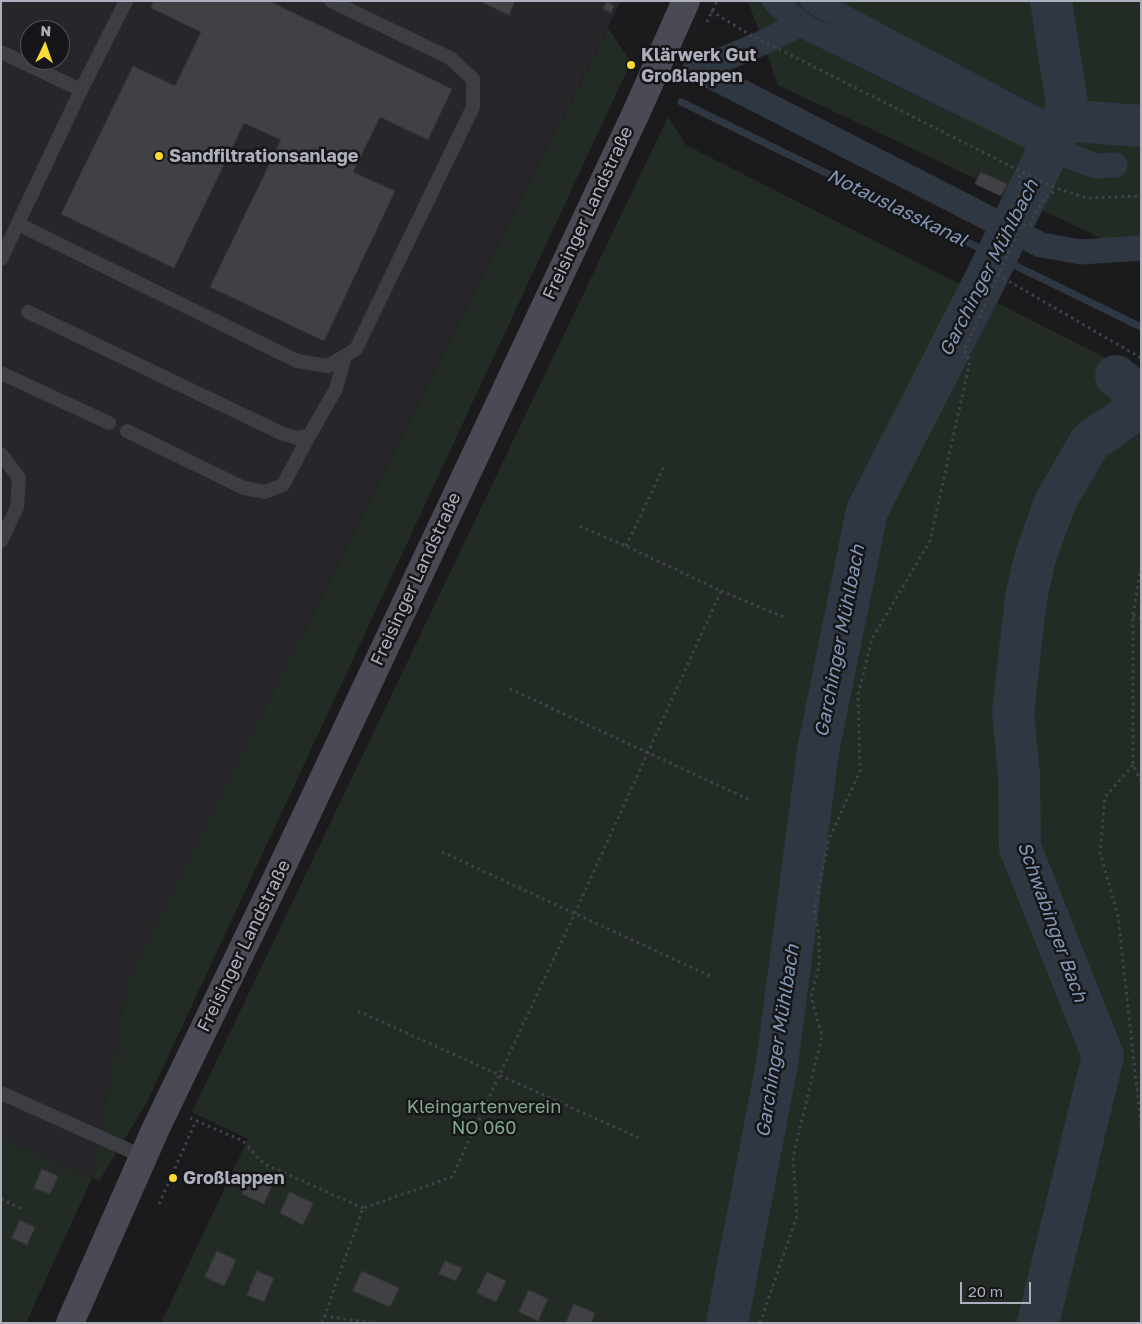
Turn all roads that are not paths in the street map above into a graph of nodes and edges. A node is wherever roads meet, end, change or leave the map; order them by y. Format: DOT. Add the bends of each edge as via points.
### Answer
graph roads {
  1 [pos="126,1"];
  2 [pos="331,1"];
  3 [pos="686,1"];
  4 [pos="1,52"];
  5 [pos="81,90"];
  6 [pos="18,224"];
  7 [pos="1,259"];
  8 [pos="28,312"];
  9 [pos="345,356"];
  10 [pos="1,373"];
  11 [pos="109,423"];
  12 [pos="127,431"];
  13 [pos="309,436"];
  14 [pos="1,454"];
  15 [pos="1,541"];
  16 [pos="1,1093"];
  17 [pos="144,1157"];
  18 [pos="70,1323"];
  1 -- 5 [label="lane"];
  2 -- 9 [label="lane" via="450,58 473,79 473,107 356,348"];
  3 -- 17 [label="main road, Freisinger Landstraße"];
  4 -- 5 [label="lane"];
  5 -- 6 [label="lane"];
  6 -- 7 [label="lane"];
  6 -- 9 [label="lane" via="296,360 328,366"];
  8 -- 13 [label="lane" via="280,433 297,438"];
  9 -- 13 [label="lane" via="336,389"];
  10 -- 11 [label="lane"];
  12 -- 13 [label="lane" via="244,488 265,492 283,484"];
  14 -- 15 [label="lane" via="19,478 17,507"];
  16 -- 17 [label="lane"];
  17 -- 18 [label="main road, Freisinger Landstraße"];
}
